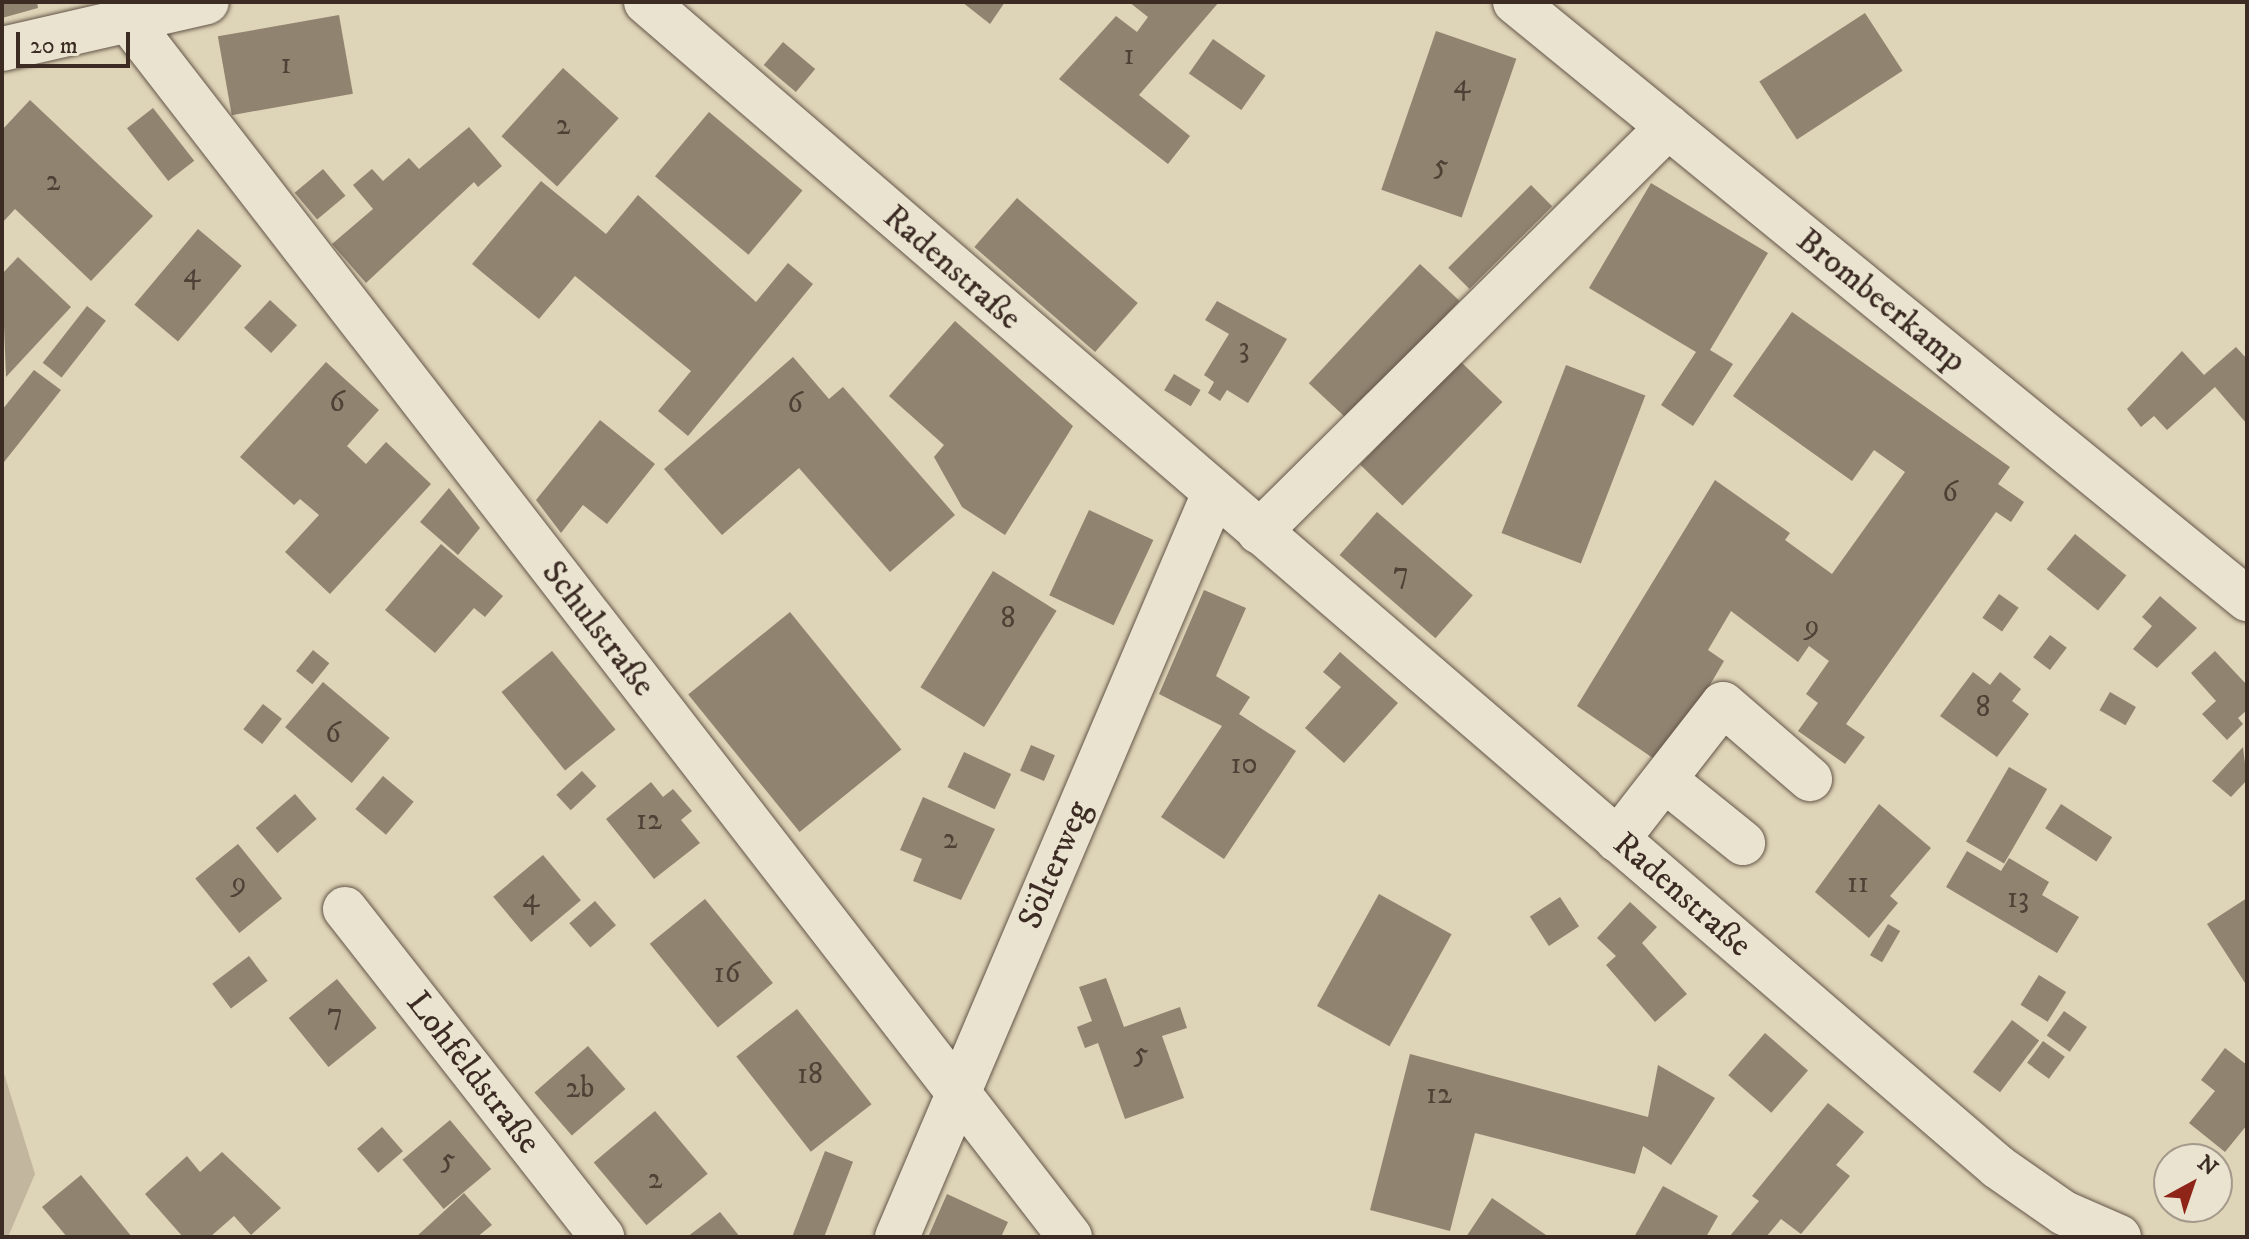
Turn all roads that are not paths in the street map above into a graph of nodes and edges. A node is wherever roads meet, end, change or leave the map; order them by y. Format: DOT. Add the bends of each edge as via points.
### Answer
graph roads {
  1 [pos="207,2"];
  2 [pos="1515,2"];
  3 [pos="671,10"];
  4 [pos="128,20"];
  5 [pos="2,49"];
  6 [pos="1668,127"];
  7 [pos="1214,493"];
  8 [pos="1259,532"];
  9 [pos="2247,599"];
  10 [pos="1810,779"];
  11 [pos="1666,781"];
  12 [pos="1617,840"];
  13 [pos="1743,843"];
  14 [pos="345,909"];
  15 [pos="958,1094"];
  16 [pos="602,1237"];
  17 [pos="897,1237"];
  18 [pos="1070,1237"];
  19 [pos="2119,1237"];
  1 -- 4 [label="street"];
  2 -- 6 [label="street, Brombeerkamp"];
  3 -- 7 [label="street, Radenstraße"];
  4 -- 5 [label="street"];
  4 -- 15 [label="street, Schulstraße"];
  6 -- 8 [label="street"];
  6 -- 9 [label="street, Brombeerkamp"];
  7 -- 8 [label="street, Radenstraße"];
  7 -- 15 [label="street, Sölterweg"];
  8 -- 12 [label="street, Radenstraße"];
  10 -- 11 [label="street" via="1723,704"];
  11 -- 12 [label="street"];
  11 -- 13 [label="street"];
  12 -- 19 [label="street, Radenstraße" via="1998,1167 2064,1213"];
  14 -- 16 [label="street, Lohfeldstraße"];
  15 -- 17 [label="street, Sölterweg"];
  15 -- 18 [label="street, Schulstraße"];
}
